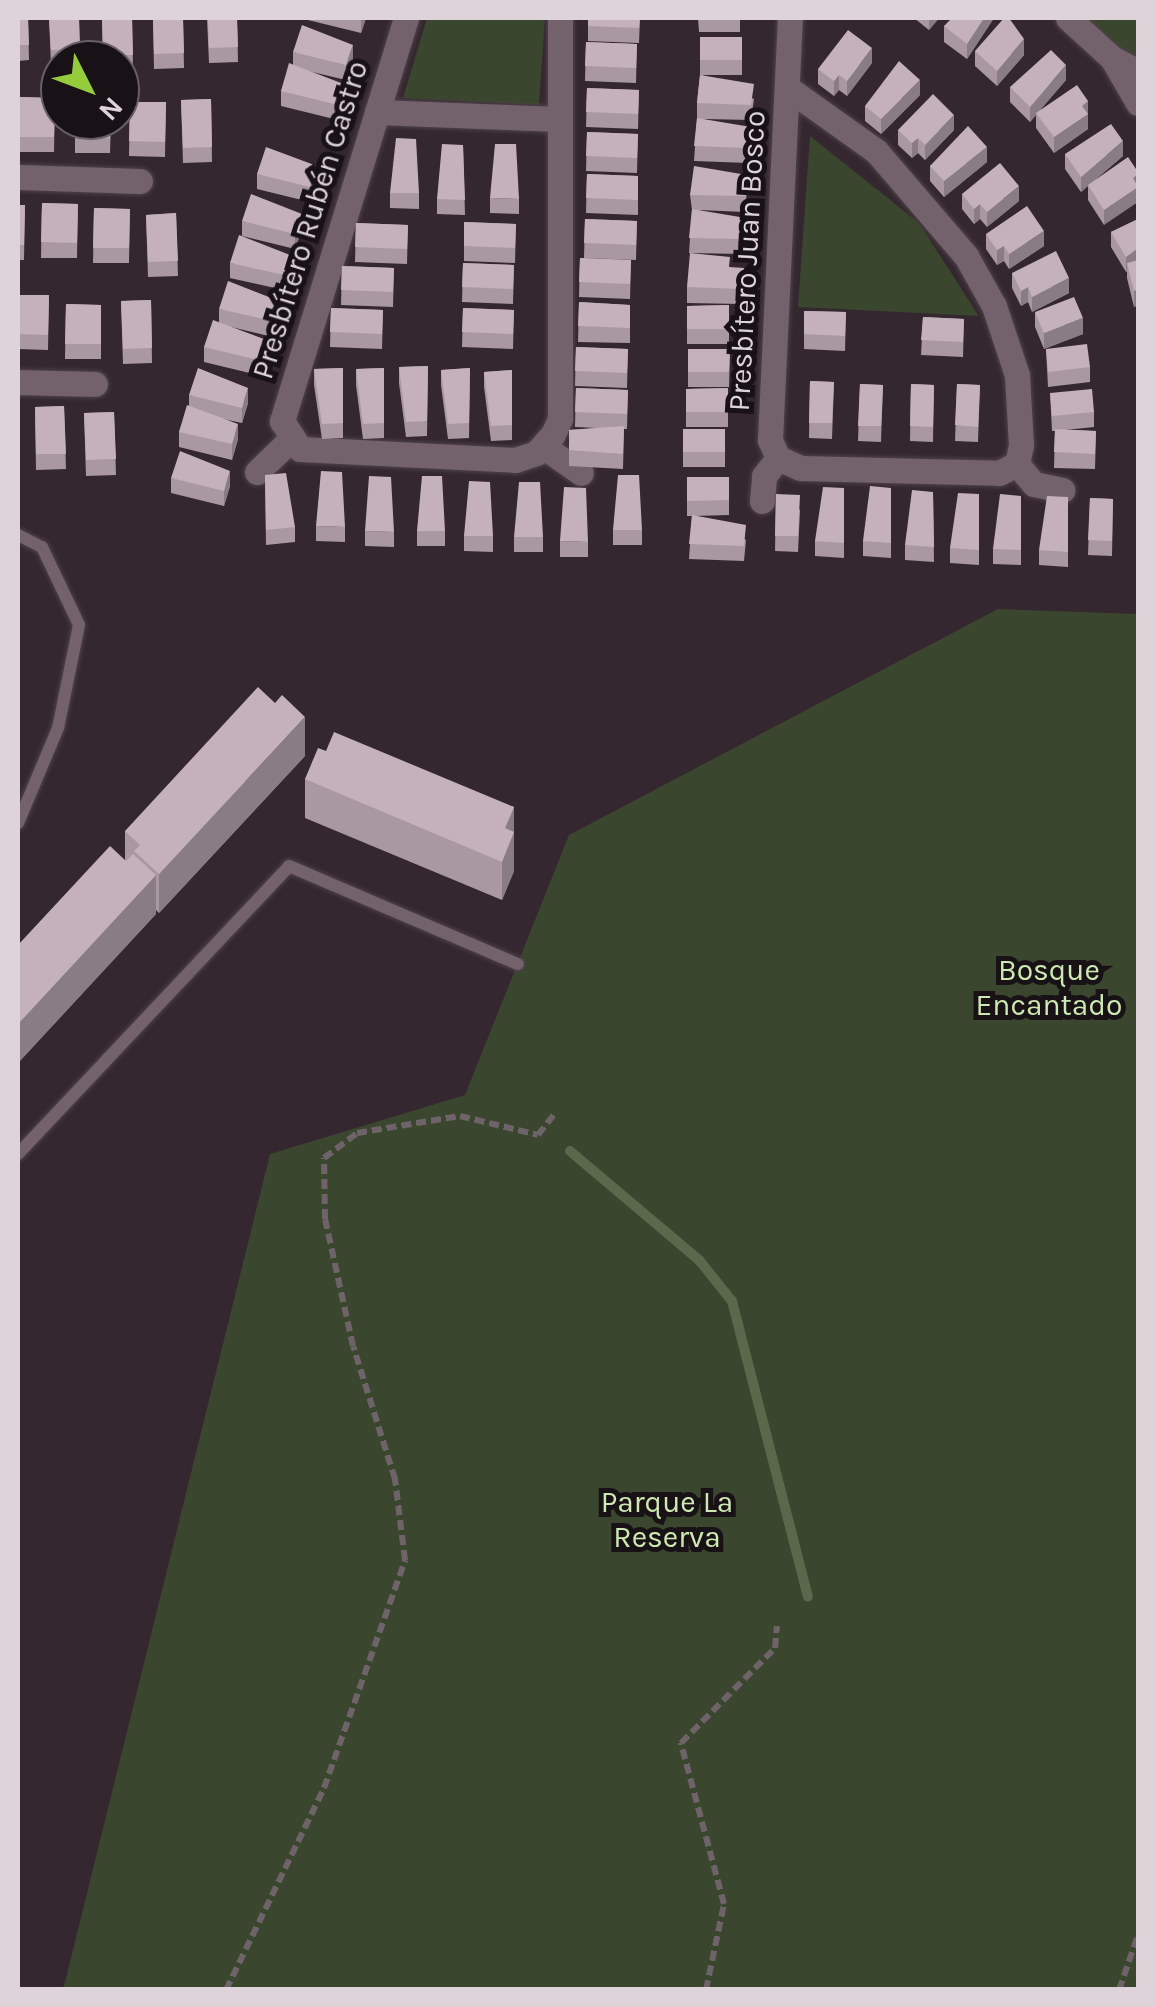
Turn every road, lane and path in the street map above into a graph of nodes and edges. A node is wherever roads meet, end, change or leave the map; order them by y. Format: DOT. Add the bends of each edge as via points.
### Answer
graph roads {
  1 [pos="406,18"];
  2 [pos="560,18"];
  3 [pos="790,18"];
  4 [pos="1068,18"];
  5 [pos="1112,58"];
  6 [pos="1138,72"];
  7 [pos="789,90"];
  8 [pos="1138,103"];
  9 [pos="378,112"];
  10 [pos="559,119"];
  11 [pos="18,177"];
  12 [pos="140,182"];
  13 [pos="18,382"];
  14 [pos="95,384"];
  15 [pos="290,440"];
  16 [pos="544,447"];
  17 [pos="778,458"];
  18 [pos="1016,464"];
  19 [pos="256,472"];
  20 [pos="582,474"];
  21 [pos="1062,490"];
  22 [pos="762,502"];
  23 [pos="18,535"];
  24 [pos="18,823"];
  25 [pos="518,964"];
  26 [pos="556,1112"];
  27 [pos="18,1154"];
  28 [pos="777,1626"];
  29 [pos="1138,1935"];
  30 [pos="226,1990"];
  31 [pos="706,1990"];
  32 [pos="1119,1990"];
  1 -- 9 [label="street, Presbítero Rubén Castro"];
  2 -- 10 [label="street"];
  3 -- 7 [label="street, Presbítero Juan Bosco"];
  4 -- 5 [label="street"];
  5 -- 6 [label="street"];
  5 -- 8 [label="street"];
  7 -- 17 [label="street, Presbítero Juan Bosco" via="770,440"];
  7 -- 18 [label="street" via="876,151 966,256 994,306 1017,375"];
  9 -- 10 [label="street"];
  9 -- 15 [label="street, Presbítero Rubén Castro" via="282,421"];
  10 -- 16 [label="street" via="560,420"];
  11 -- 12 [label="street"];
  13 -- 14 [label="street"];
  15 -- 16 [label="street" via="314,452 516,460"];
  15 -- 19 [label="street"];
  16 -- 20 [label="street"];
  17 -- 18 [label="street" via="800,468 999,473"];
  17 -- 22 [label="street, Presbítero Juan Bosco" via="764,476"];
  18 -- 21 [label="street" via="1034,484"];
  23 -- 24 [label="lane" via="42,546 79,626 58,728"];
  25 -- 27 [label="lane" via="290,866"];
  26 -- 30 [label="path" via="538,1135 460,1116 357,1133 324,1158 324,1220 353,1346 395,1479 405,1560 324,1788"];
  28 -- 31 [label="path" via="775,1648 682,1743 724,1904"];
  29 -- 32 [label="path"];
}
